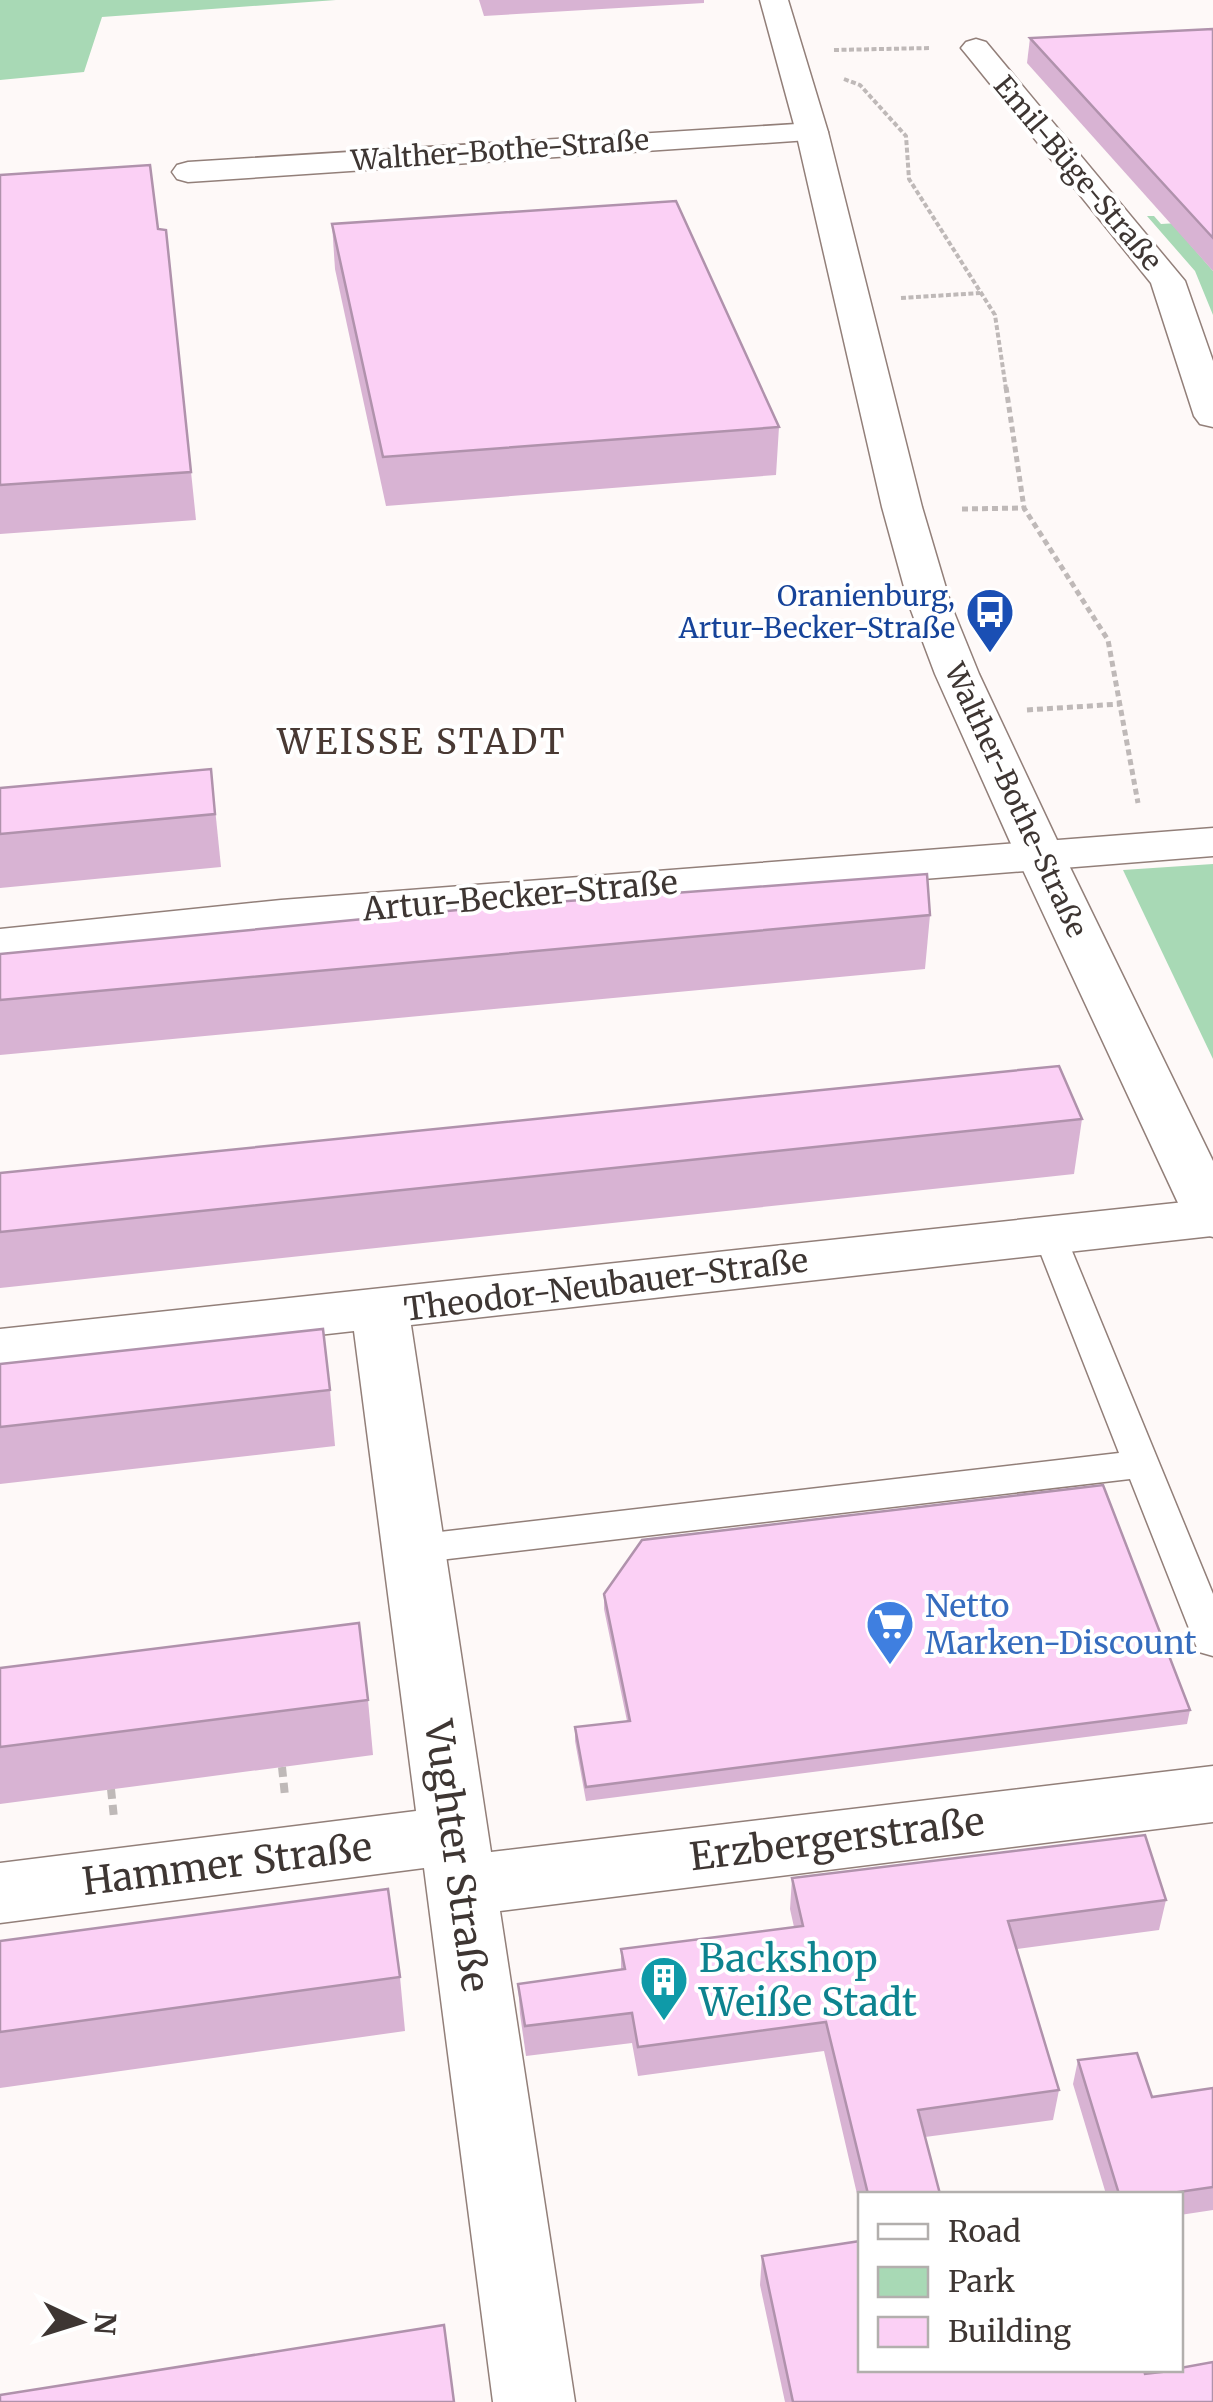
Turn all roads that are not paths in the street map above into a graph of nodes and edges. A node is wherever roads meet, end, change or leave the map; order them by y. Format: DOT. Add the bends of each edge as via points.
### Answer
graph roads {
  1 [pos="774,0"];
  2 [pos="976,48"];
  3 [pos="812,132"];
  4 [pos="188,172"];
  5 [pos="1213,416"];
  6 [pos="1213,842"];
  7 [pos="1040,855"];
  8 [pos="0,944"];
  9 [pos="1213,1217"];
  10 [pos="1050,1234"];
  11 [pos="380,1311"];
  12 [pos="0,1350"];
  13 [pos="1142,1464"];
  14 [pos="414,1548"];
  15 [pos="1213,1641"];
  16 [pos="1213,1794"];
  17 [pos="457,1860"];
  18 [pos="0,1894"];
  19 [pos="534,2402"];
  1 -- 3 [label="street, Walther-Bothe-Straße"];
  2 -- 5 [label="street, Emil-Büge-Straße" via="1168,281"];
  3 -- 4 [label="street, Walther-Bothe-Straße"];
  3 -- 7 [label="street, Walther-Bothe-Straße" via="930,604"];
  6 -- 7 [label="street"];
  7 -- 8 [label="street, Artur-Becker-Straße" via="280,915"];
  7 -- 9 [label="street, Walther-Bothe-Straße"];
  9 -- 10 [label="street, Theodor-Neubauer-Straße"];
  10 -- 11 [label="street, Theodor-Neubauer-Straße"];
  10 -- 13 [label="lane"];
  11 -- 12 [label="street, Theodor-Neubauer-Straße"];
  11 -- 14 [label="street, Vughter Straße"];
  13 -- 14 [label="lane"];
  13 -- 15 [label="lane"];
  14 -- 17 [label="street, Vughter Straße"];
  16 -- 17 [label="street, Erzbergerstraße"];
  17 -- 18 [label="street, Hammer Straße"];
  17 -- 19 [label="street, Vughter Straße"];
}
